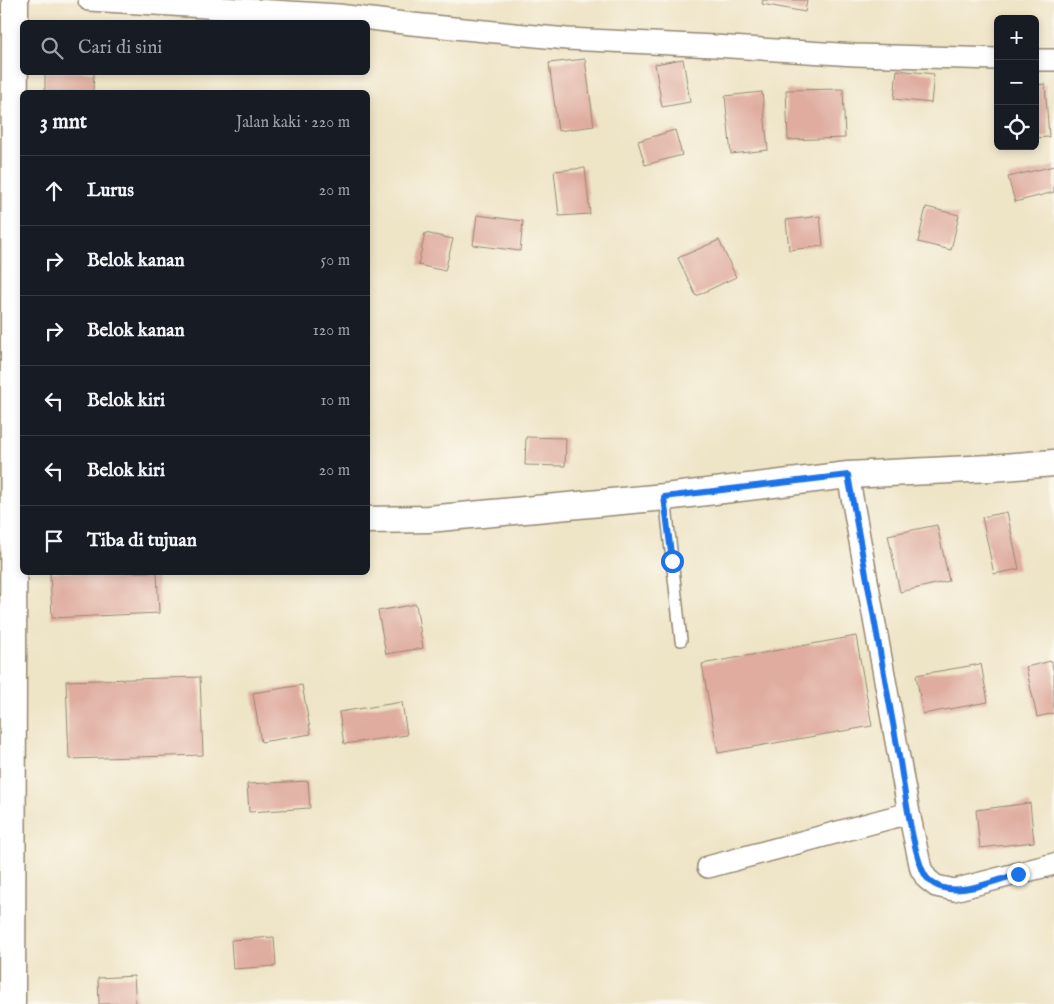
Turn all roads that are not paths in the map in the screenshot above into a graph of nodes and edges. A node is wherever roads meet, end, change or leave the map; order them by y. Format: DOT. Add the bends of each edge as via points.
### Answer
graph roads {
  1 [pos="15,0"];
  2 [pos="89,0"];
  3 [pos="994,59"];
  4 [pos="1039,60"];
  5 [pos="1054,60"];
  6 [pos="1054,463"];
  7 [pos="848,475"];
  8 [pos="664,497"];
  9 [pos="370,520"];
  10 [pos="19,527"];
  11 [pos="681,640"];
  12 [pos="908,812"];
  13 [pos="1054,864"];
  14 [pos="708,866"];
  15 [pos="12,1004"];
  1 -- 10 [label="street"];
  2 -- 3 [label="street" via="338,15 567,39 855,55"];
  4 -- 5 [label="street"];
  6 -- 7 [label="street"];
  7 -- 8 [label="street"];
  7 -- 12 [label="street"];
  8 -- 9 [label="street" via="428,519"];
  8 -- 11 [label="lane"];
  10 -- 15 [label="street"];
  12 -- 13 [label="street" via="921,869 936,886 954,890"];
  12 -- 14 [label="street"];
}
